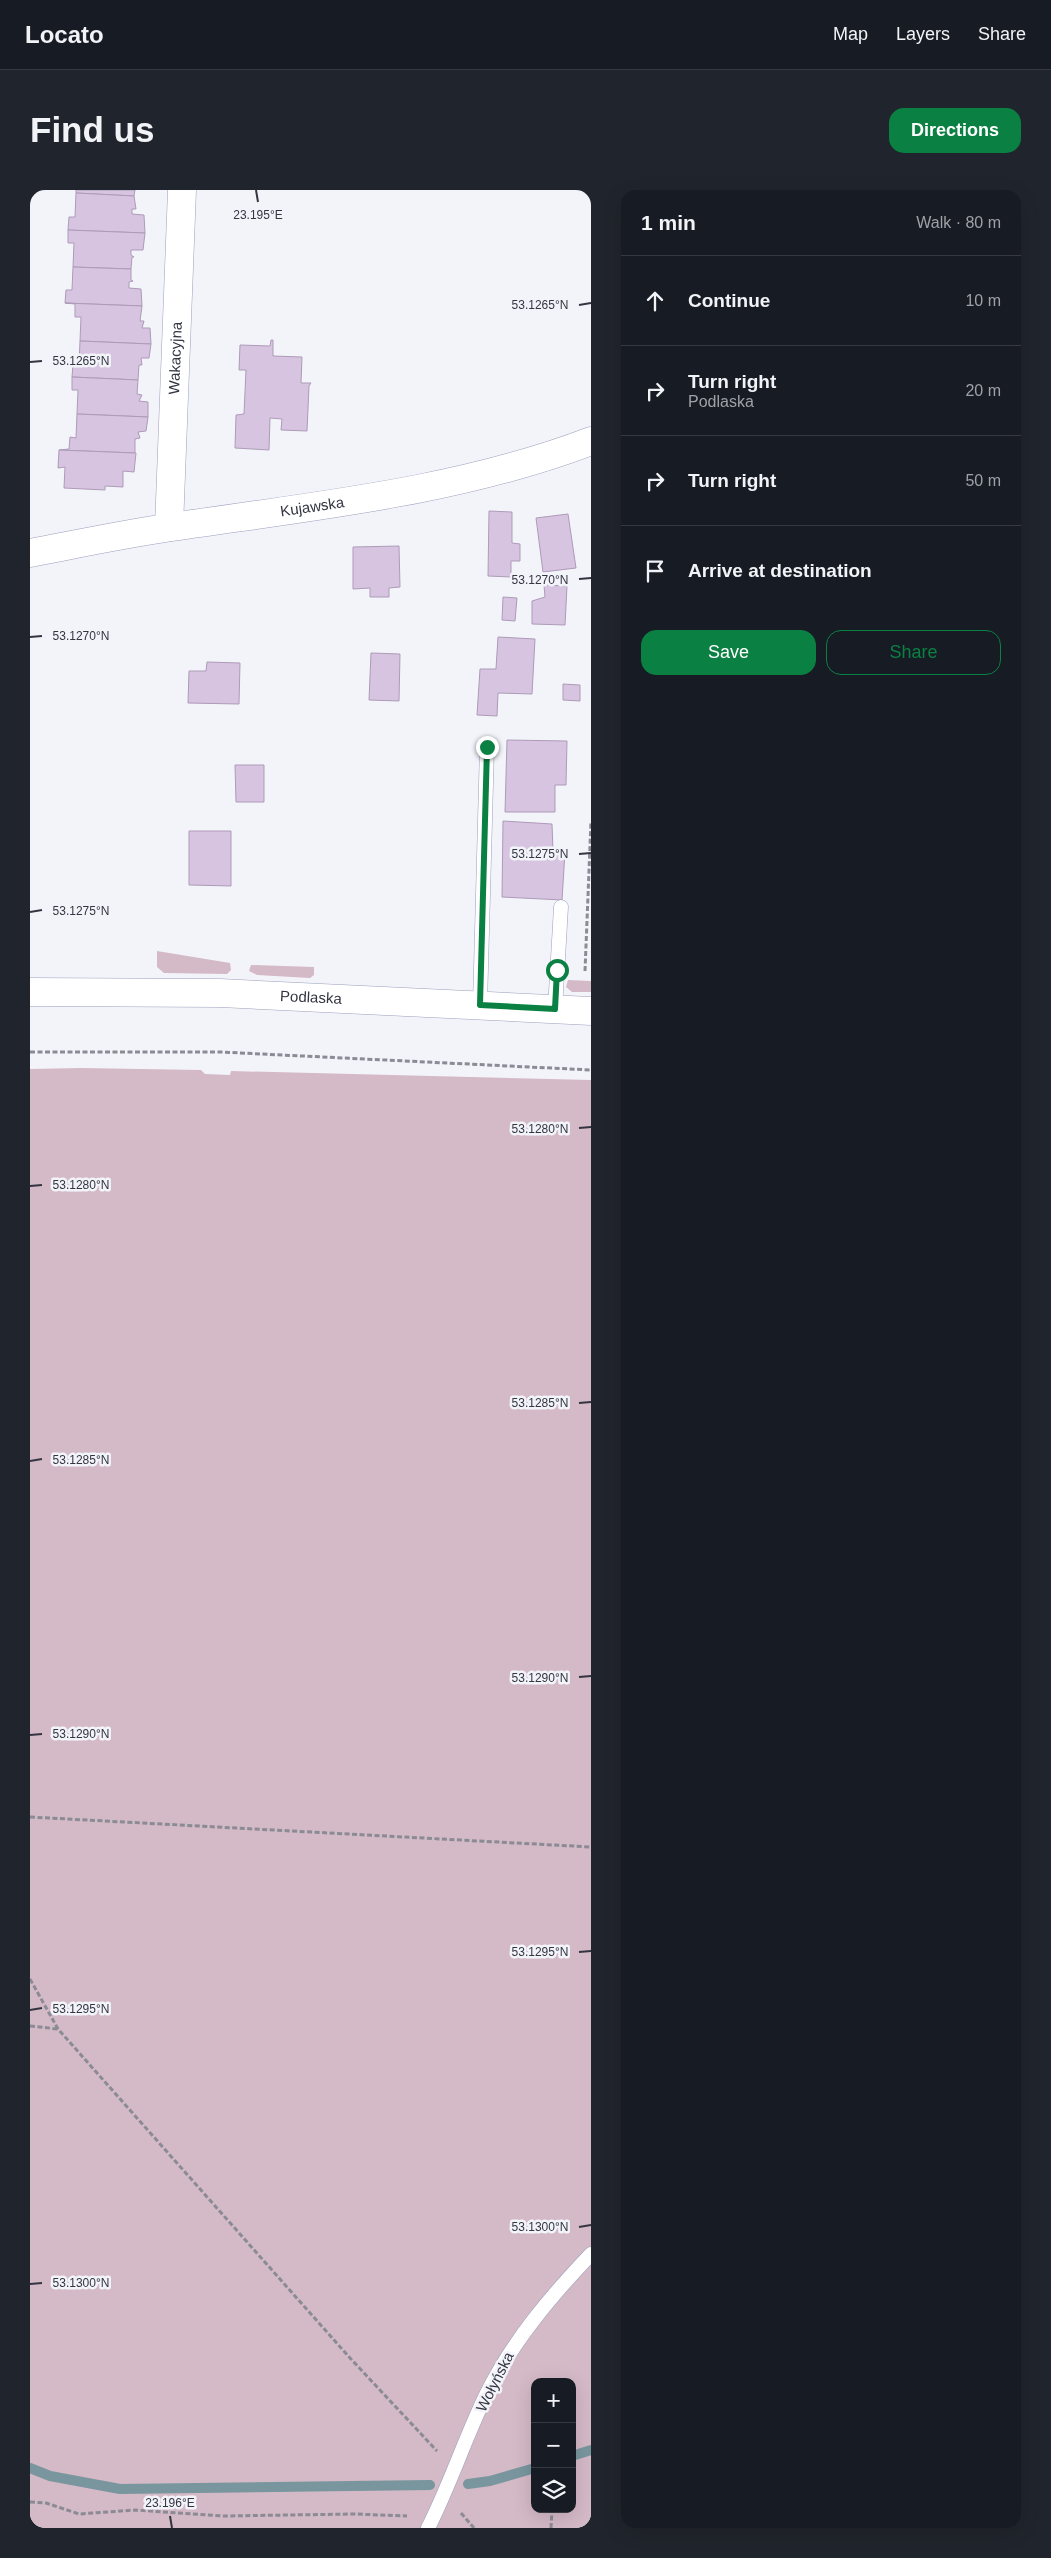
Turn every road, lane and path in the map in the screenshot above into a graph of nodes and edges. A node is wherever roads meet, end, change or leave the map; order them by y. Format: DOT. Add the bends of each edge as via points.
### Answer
graph roads {
  1 [pos="182,190"];
  2 [pos="591,440"];
  3 [pos="170,527"];
  4 [pos="30,553"];
  5 [pos="487,747"];
  6 [pos="591,821"];
  7 [pos="561,907"];
  8 [pos="590,923"];
  9 [pos="585,971"];
  10 [pos="30,992"];
  11 [pos="480,1005"];
  12 [pos="555,1009"];
  13 [pos="591,1011"];
  14 [pos="30,1052"];
  15 [pos="591,1070"];
  16 [pos="30,1817"];
  17 [pos="591,1848"];
  18 [pos="30,1979"];
  19 [pos="30,2026"];
  20 [pos="58,2029"];
  21 [pos="591,2254"];
  22 [pos="450,2478"];
  23 [pos="30,2502"];
  24 [pos="552,2513"];
  25 [pos="431,2523"];
  26 [pos="551,2528"];
  1 -- 3 [label="street, Wakacyjna"];
  2 -- 3 [label="street, Kujawska" via="543,459 466,480 356,501"];
  3 -- 4 [label="street, Kujawska"];
  5 -- 11 [label="lane"];
  6 -- 8 [label="path"];
  7 -- 12 [label="lane"];
  8 -- 9 [label="path"];
  10 -- 11 [label="street, Podlaska" via="220,993"];
  11 -- 12 [label="street, Podlaska"];
  12 -- 13 [label="street, Podlaska"];
  14 -- 15 [label="path" via="220,1052"];
  16 -- 17 [label="path"];
  18 -- 20 [label="path"];
  19 -- 20 [label="path"];
  20 -- 22 [label="path" via="350,2358 437,2451"];
  21 -- 22 [label="lane, Wołyńska" via="513,2348 487,2394"];
  22 -- 25 [label="lane, Wołyńska"];
  23 -- 25 [label="path" via="46,2503 79,2514 135,2510 224,2516 355,2514"];
  24 -- 26 [label="path"];
}
